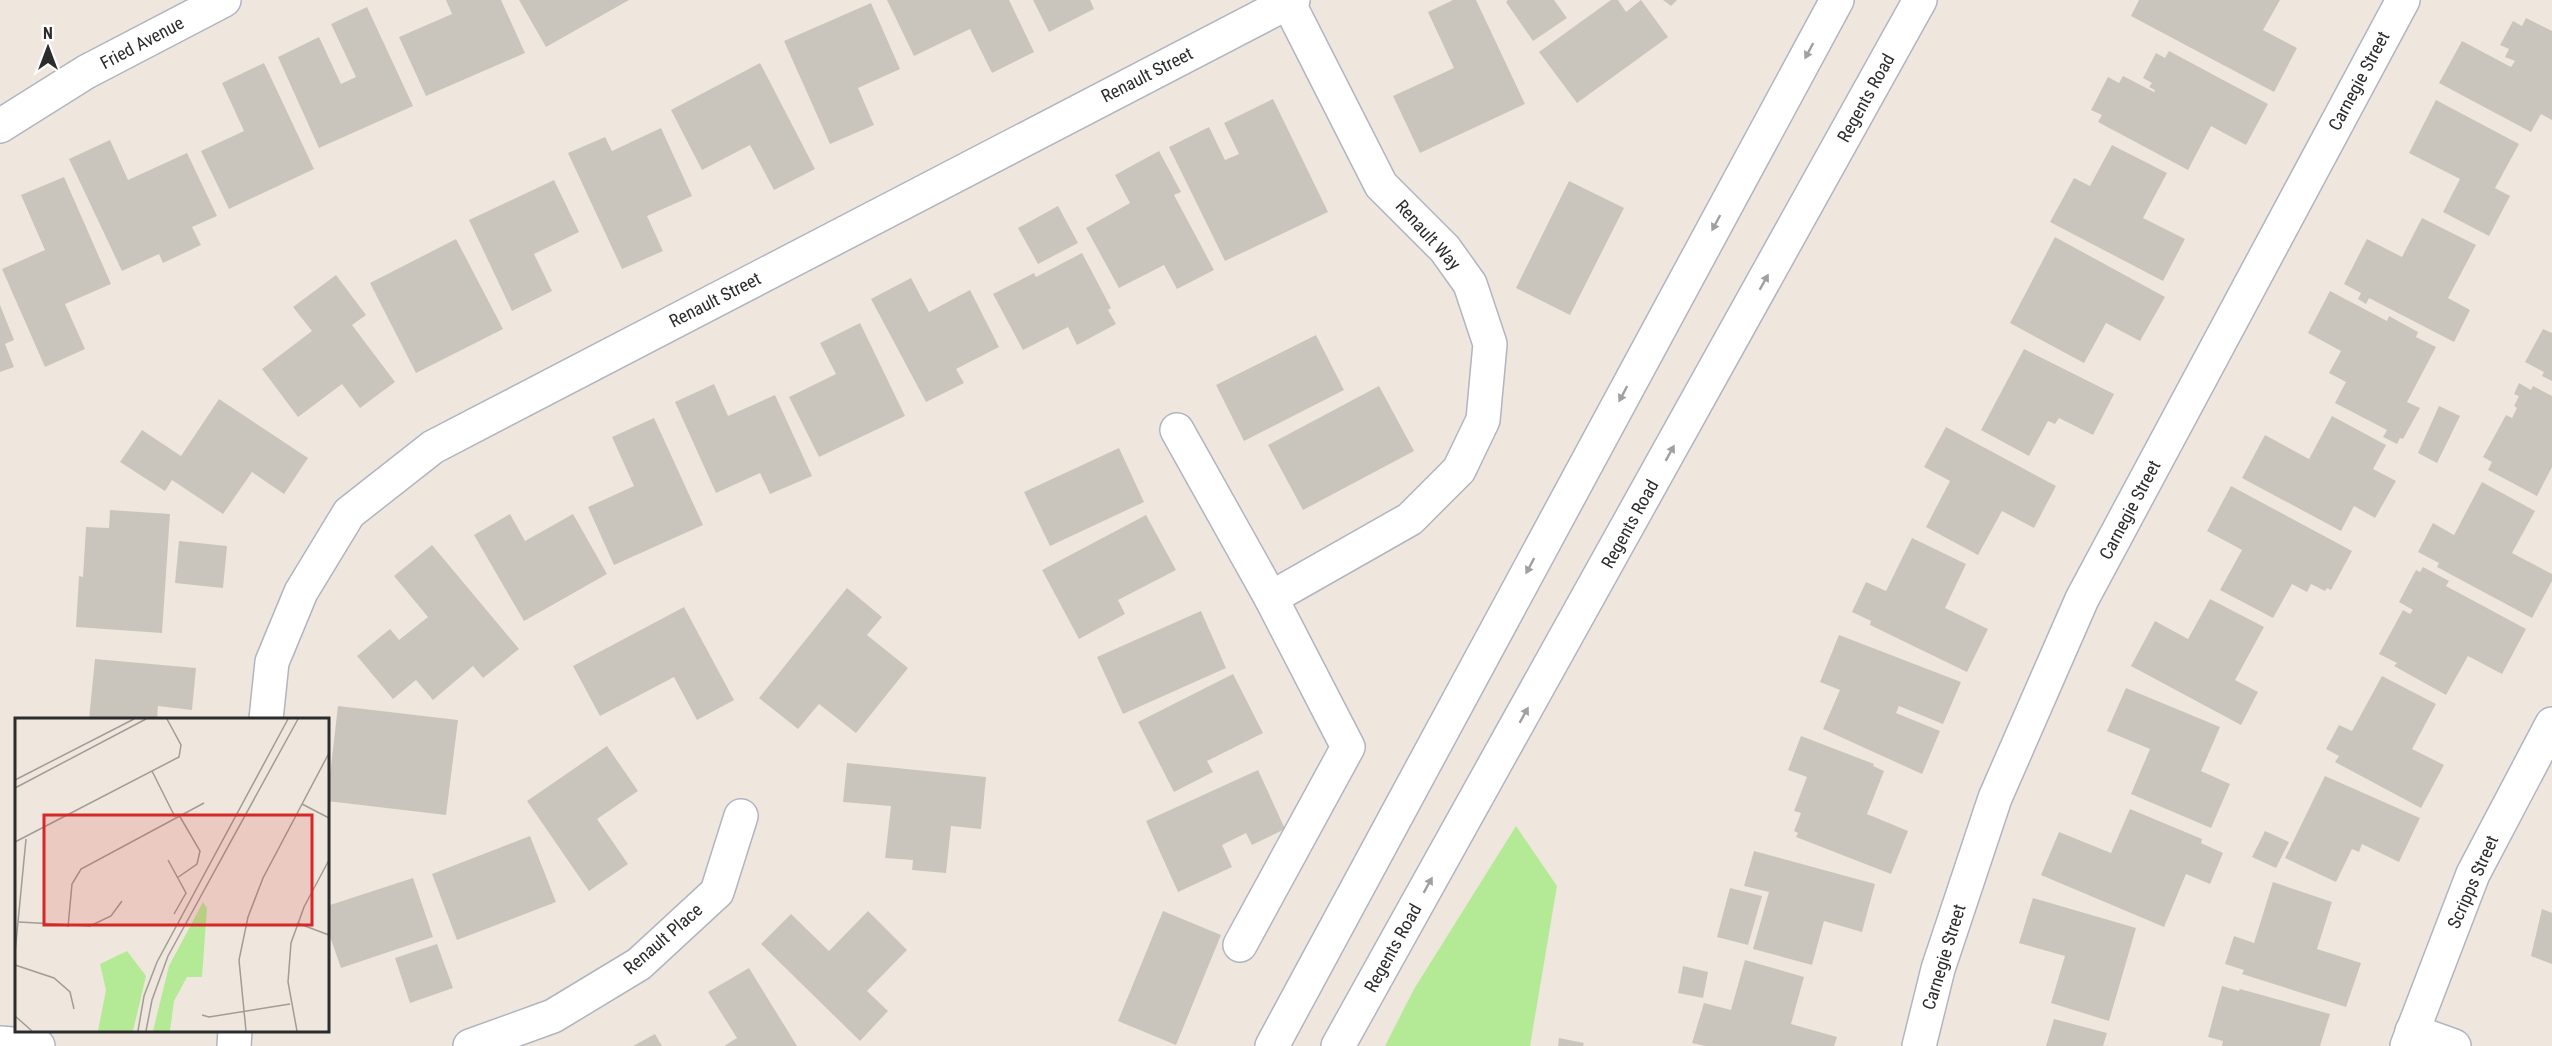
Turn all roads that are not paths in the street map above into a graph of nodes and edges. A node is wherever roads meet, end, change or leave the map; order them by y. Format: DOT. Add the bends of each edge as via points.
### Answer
graph roads {
  1 [pos="224,0"];
  2 [pos="1837,0"];
  3 [pos="1920,0"];
  4 [pos="2403,0"];
  5 [pos="1291,1"];
  6 [pos="1243,11"];
  7 [pos="0,126"];
  8 [pos="1177,430"];
  9 [pos="1270,598"];
  10 [pos="266,718"];
  11 [pos="2552,724"];
  12 [pos="741,816"];
  13 [pos="1240,945"];
  14 [pos="236,1031"];
  15 [pos="2409,1038"];
  16 [pos="0,1043"];
  17 [pos="38,1046"];
  18 [pos="234,1046"];
  19 [pos="470,1046"];
  20 [pos="1272,1046"];
  21 [pos="1338,1046"];
  22 [pos="1919,1046"];
  23 [pos="2454,1046"];
  1 -- 7 [label="street, Fried Avenue" via="86,72"];
  2 -- 20 [label="street, one-way"];
  21 -- 3 [label="street, Regents Road, one-way"];
  4 -- 22 [label="street, Carnegie Street" via="2082,599 1995,798 1938,969"];
  5 -- 6 [label="street, Renault Street"];
  5 -- 9 [label="street, Renault Way" via="1381,185 1445,249 1470,284 1490,344 1484,420 1459,471 1410,519"];
  6 -- 10 [label="street, Renault Street" via="433,447 349,513 302,592 272,662"];
  8 -- 9 [label="street"];
  9 -- 13 [label="street" via="1348,747"];
  11 -- 15 [label="street, Scripps Street" via="2473,874"];
  12 -- 19 [label="street, Renault Place" via="717,892 639,964 553,1016"];
  14 -- 18 [label="street"];
  15 -- 23 [label="street"];
  16 -- 17 [label="street"];
}
